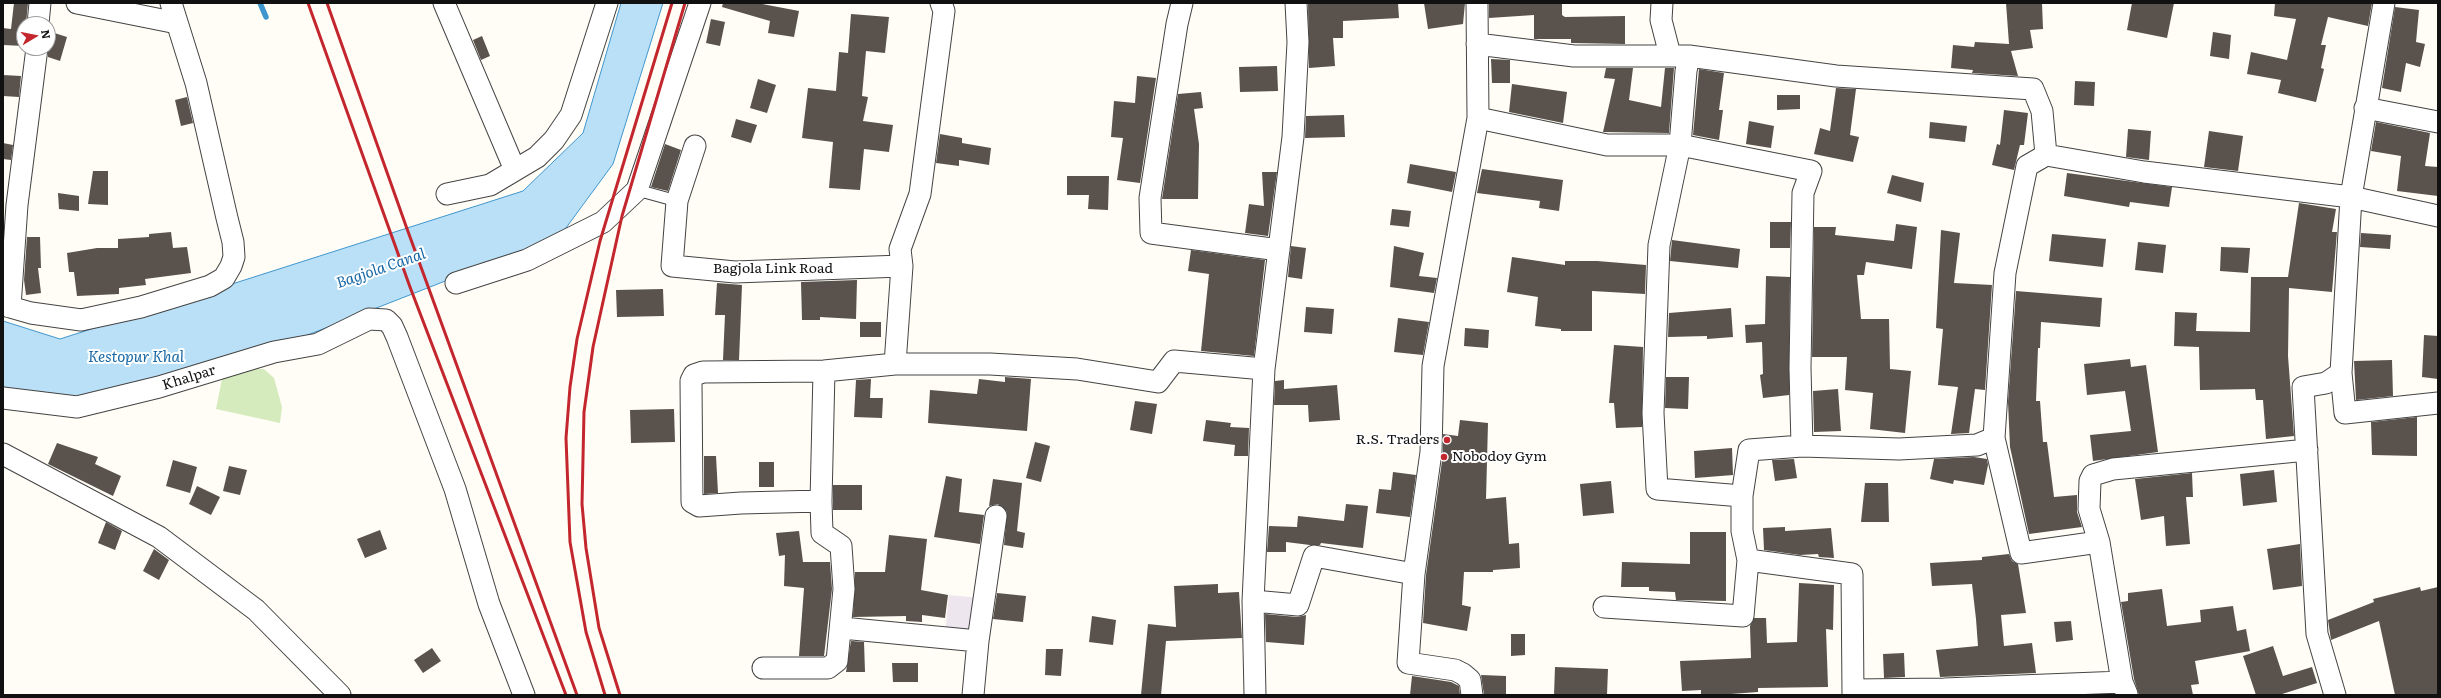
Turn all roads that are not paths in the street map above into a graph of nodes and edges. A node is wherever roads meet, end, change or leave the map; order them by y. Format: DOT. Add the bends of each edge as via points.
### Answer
graph roads {
  1 [pos="40,3"];
  2 [pos="77,3"];
  3 [pos="171,3"];
  4 [pos="444,3"];
  5 [pos="607,3"];
  6 [pos="700,3"];
  7 [pos="940,3"];
  8 [pos="1182,3"];
  9 [pos="1296,3"];
  10 [pos="1477,3"];
  11 [pos="1662,3"];
  12 [pos="2384,3"];
  13 [pos="39,16"];
  14 [pos="177,23"];
  15 [pos="1477,44"];
  16 [pos="35,56"];
  17 [pos="1680,56"];
  18 [pos="2365,108"];
  19 [pos="1478,118"];
  20 [pos="2438,122"];
  21 [pos="1680,145"];
  22 [pos="695,146"];
  23 [pos="2046,154"];
  24 [pos="515,170"];
  25 [pos="12,171"];
  26 [pos="637,190"];
  27 [pos="447,194"];
  28 [pos="2351,197"];
  29 [pos="677,201"];
  30 [pos="2438,216"];
  31 [pos="1279,250"];
  32 [pos="902,266"];
  33 [pos="456,283"];
  34 [pos="7,306"];
  35 [pos="895,364"];
  36 [pos="1264,369"];
  37 [pos="824,370"];
  38 [pos="2341,373"];
  39 [pos="3,398"];
  40 [pos="2438,403"];
  41 [pos="1994,438"];
  42 [pos="1802,446"];
  43 [pos="2307,450"];
  44 [pos="3,454"];
  45 [pos="1742,496"];
  46 [pos="821,501"];
  47 [pos="996,516"];
  48 [pos="2099,542"];
  49 [pos="1748,560"];
  50 [pos="1414,574"];
  51 [pos="1253,601"];
  52 [pos="1604,607"];
  53 [pos="842,628"];
  54 [pos="978,640"];
  55 [pos="763,668"];
  56 [pos="2125,689"];
  57 [pos="1853,692"];
  58 [pos="340,695"];
  59 [pos="524,695"];
  60 [pos="973,695"];
  61 [pos="1255,695"];
  62 [pos="1472,695"];
  63 [pos="2334,695"];
  1 -- 13 [label="street"];
  2 -- 14 [label="street"];
  3 -- 14 [label="street"];
  4 -- 24 [label="street"];
  5 -- 24 [label="street" via="571,115 546,149"];
  6 -- 26 [label="street"];
  7 -- 32 [label="street" via="944,11 920,194 900,249"];
  8 -- 31 [label="street" via="1150,198 1151,233"];
  9 -- 31 [label="street" via="1298,42 1293,137"];
  10 -- 15 [label="street"];
  11 -- 17 [label="street" via="1661,20"];
  12 -- 18 [label="street"];
  14 -- 34 [label="street" via="196,83 233,242 234,257 224,278 210,286 141,307 81,320 31,313"];
  15 -- 17 [label="street" via="1574,56"];
  15 -- 19 [label="street"];
  16 -- 25 [label="street"];
  17 -- 21 [label="street" via="1686,71"];
  17 -- 23 [label="street" via="1836,76 2032,89 2042,111"];
  18 -- 20 [label="street"];
  18 -- 28 [label="street"];
  19 -- 21 [label="street" via="1607,145"];
  19 -- 50 [label="street" via="1433,366 1431,452"];
  21 -- 42 [label="street" via="1811,171 1803,193 1800,368"];
  21 -- 45 [label="street" via="1659,246 1653,413 1657,489"];
  22 -- 29 [label="street, Bagjola Link Road"];
  23 -- 28 [label="street" via="2144,172"];
  23 -- 41 [label="street" via="2027,166 2005,273"];
  24 -- 27 [label="street" via="490,185"];
  25 -- 34 [label="street"];
  26 -- 29 [label="lane"];
  26 -- 33 [label="street" via="603,222 527,260"];
  28 -- 30 [label="street"];
  28 -- 38 [label="street"];
  29 -- 32 [label="street, Bagjola Link Road" via="672,266 735,272"];
  31 -- 36 [label="street"];
  32 -- 35 [label="street"];
  35 -- 36 [label="street" via="990,364 1077,369 1158,382 1174,361"];
  35 -- 37 [label="street"];
  36 -- 51 [label="street"];
  37 -- 46 [label="street"];
  37 -- 46 [label="street" via="703,372 694,375 691,381 692,502 698,506 742,502"];
  38 -- 40 [label="street" via="2345,413"];
  38 -- 43 [label="street" via="2326,383 2303,387"];
  39 -- 59 [label="street, Khalpar" via="76,407 159,387 274,352 318,344 369,319 386,320 397,337 455,489 489,604"];
  41 -- 42 [label="street" via="1977,444 1899,449"];
  41 -- 48 [label="street" via="2021,553"];
  42 -- 45 [label="street" via="1749,450"];
  43 -- 48 [label="street" via="2113,469 2096,473 2090,481 2089,509"];
  43 -- 63 [label="street" via="2317,634"];
  44 -- 58 [label="street" via="159,537 256,610"];
  45 -- 49 [label="street" via="1742,531"];
  46 -- 53 [label="street" via="822,533 841,546 844,589"];
  47 -- 54 [label="street"];
  48 -- 56 [label="street"];
  49 -- 52 [label="street" via="1743,616"];
  49 -- 57 [label="street" via="1852,574"];
  50 -- 51 [label="street" via="1314,556 1298,605"];
  50 -- 62 [label="street" via="1408,663 1455,670 1464,674 1470,680"];
  51 -- 61 [label="street"];
  53 -- 54 [label="street"];
  53 -- 55 [label="street" via="837,661 828,668"];
  54 -- 60 [label="street"];
  56 -- 57 [label="street"];
}
